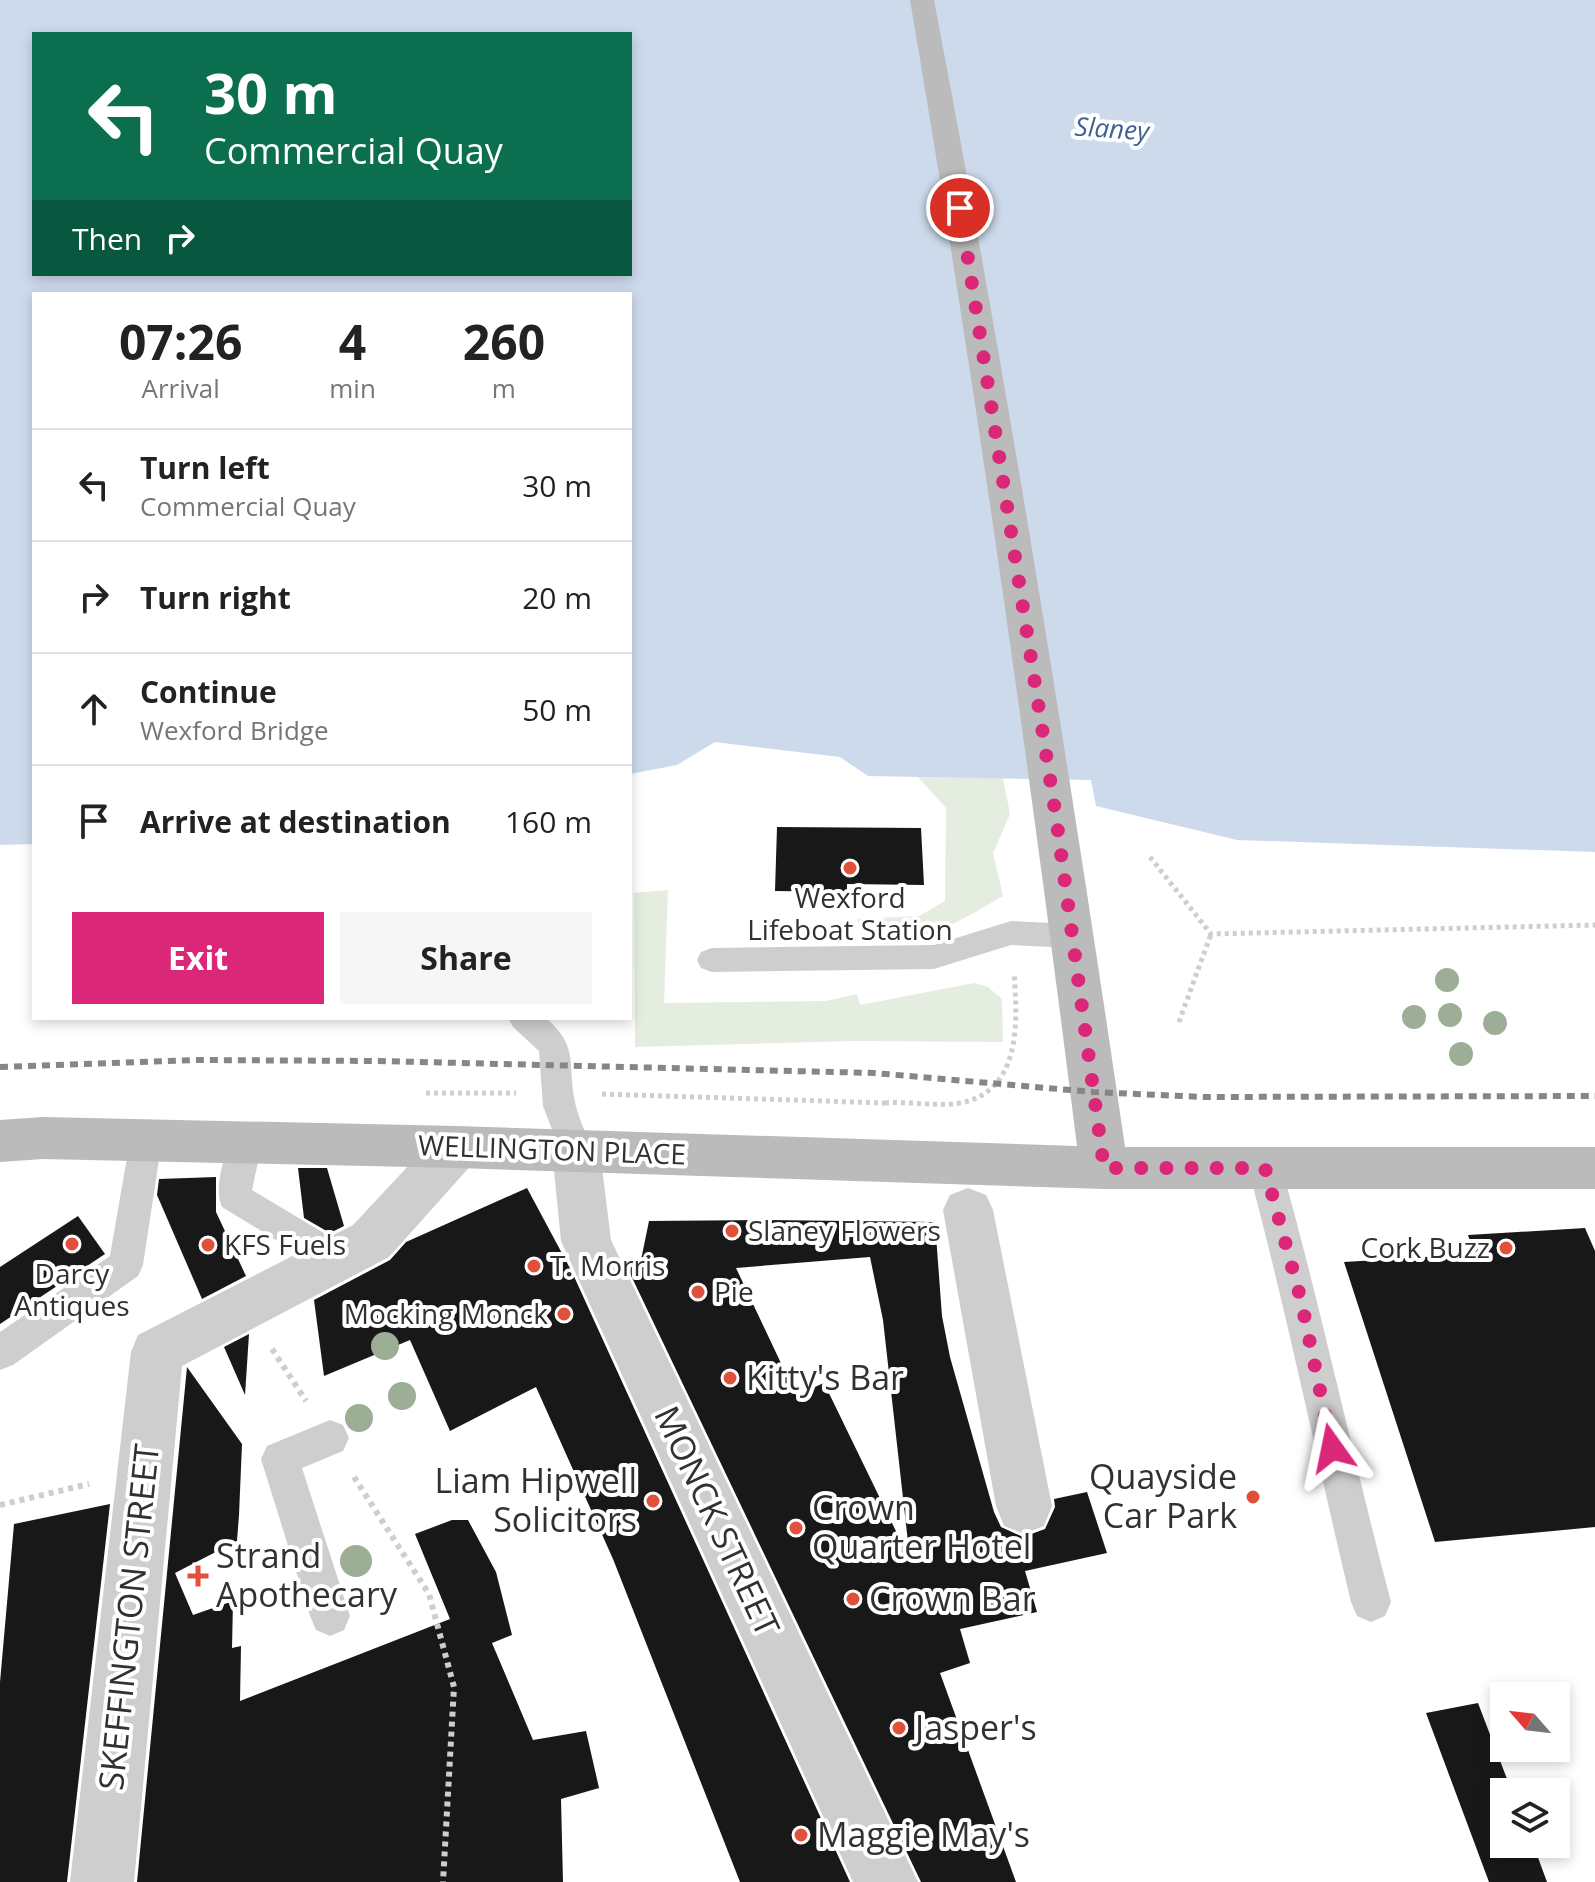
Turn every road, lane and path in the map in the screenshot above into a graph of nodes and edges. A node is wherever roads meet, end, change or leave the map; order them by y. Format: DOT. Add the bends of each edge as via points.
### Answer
graph roads {
  1 [pos="922,0"];
  2 [pos="1150,857"];
  3 [pos="1595,925"];
  4 [pos="1211,934"];
  5 [pos="1072,936"];
  6 [pos="712,960"];
  7 [pos="1018,1018"];
  8 [pos="527,1020"];
  9 [pos="1179,1022"];
  10 [pos="146,1140"];
  11 [pos="0,1141"];
  12 [pos="246,1143"];
  13 [pos="457,1147"];
  14 [pos="576,1151"];
  15 [pos="886,1160"];
  16 [pos="1104,1168"];
  17 [pos="1265,1168"];
  18 [pos="1595,1168"];
  19 [pos="968,1210"];
  20 [pos="337,1259"];
  21 [pos="245,1307"];
  22 [pos="0,1353"];
  23 [pos="330,1438"];
  24 [pos="143,1471"];
  25 [pos="0,1505"];
  26 [pos="1024,1506"];
  27 [pos="1371,1602"];
  28 [pos="330,1616"];
  29 [pos="102,1882"];
  30 [pos="443,1882"];
  31 [pos="886,1882"];
  1 -- 5 [label="main road" via="965,238"];
  2 -- 4 [label="path"];
  3 -- 4 [label="path"];
  4 -- 9 [label="path"];
  5 -- 6 [label="lane" via="1011,933 934,957"];
  5 -- 16 [label="main road"];
  7 -- 15 [label="path" via="1012,1058 982,1098 956,1104 885,1103"];
  8 -- 14 [label="lane" via="552,1040 559,1064 557,1093"];
  10 -- 11 [label="main road, WELLINGTON PLACE"];
  10 -- 12 [label="main road, WELLINGTON PLACE"];
  10 -- 22 [label="lane" via="126,1265"];
  12 -- 13 [label="main road, WELLINGTON PLACE"];
  12 -- 20 [label="lane" via="234,1197"];
  13 -- 14 [label="main road, WELLINGTON PLACE"];
  13 -- 20 [label="street" via="371,1241"];
  14 -- 15 [label="main road, WELLINGTON PLACE"];
  14 -- 31 [label="street, MONCK STREET" via="586,1241"];
  15 -- 16 [label="main road, WELLINGTON PLACE"];
  16 -- 17 [label="main road, WELLINGTON PLACE"];
  17 -- 18 [label="main road, WELLINGTON PLACE"];
  17 -- 27 [label="lane"];
  19 -- 26 [label="street"];
  20 -- 21 [label="street"];
  21 -- 23 [label="path"];
  21 -- 24 [label="street, SKEFFINGTON STREET" via="157,1352"];
  23 -- 28 [label="lane" via="280,1459"];
  23 -- 30 [label="path" via="429,1594 454,1687"];
  24 -- 25 [label="path"];
  24 -- 29 [label="street, SKEFFINGTON STREET"];
}
